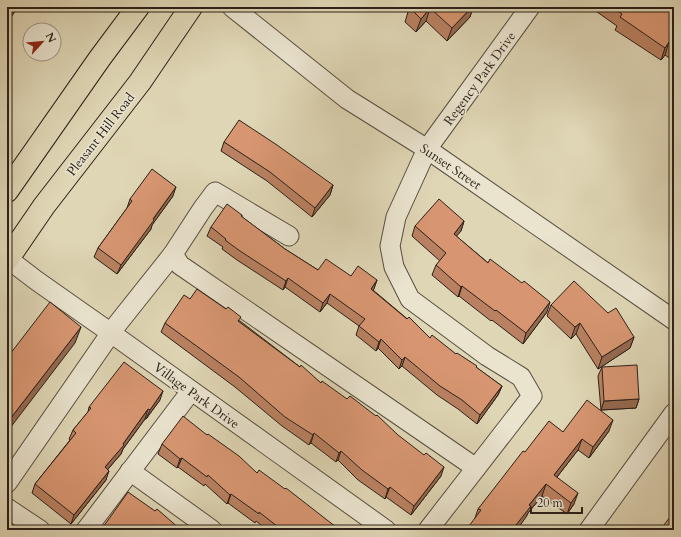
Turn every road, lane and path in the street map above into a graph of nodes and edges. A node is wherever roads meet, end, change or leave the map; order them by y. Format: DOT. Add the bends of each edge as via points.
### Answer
graph roads {
  1 [pos="138,7"];
  2 [pos="191,7"];
  3 [pos="232,7"];
  4 [pos="530,7"];
  5 [pos="427,149"];
  6 [pos="7,191"];
  7 [pos="289,236"];
  8 [pos="173,254"];
  9 [pos="8,260"];
  10 [pos="674,320"];
  11 [pos="112,333"];
  12 [pos="191,391"];
  13 [pos="674,413"];
  14 [pos="476,468"];
  15 [pos="130,471"];
  16 [pos="7,483"];
  17 [pos="7,508"];
  18 [pos="40,530"];
  19 [pos="86,530"];
  20 [pos="212,530"];
  21 [pos="386,530"];
  22 [pos="428,530"];
  23 [pos="590,530"];
  1 -- 6 [label="highway"];
  2 -- 9 [label="highway, Pleasant Hill Road" via="140,82 44,206"];
  3 -- 5 [label="street, Sunset Street" via="347,99"];
  4 -- 5 [label="street, Regency Park Drive"];
  5 -- 10 [label="street, Sunset Street"];
  5 -- 14 [label="street, Regency Park Drive" via="396,217 390,246 394,267 410,299 487,356 521,377 532,396"];
  7 -- 8 [label="street" via="215,192"];
  8 -- 11 [label="street"];
  8 -- 14 [label="street" via="180,265"];
  9 -- 11 [label="street, Village Park Drive"];
  11 -- 12 [label="street, Village Park Drive"];
  11 -- 16 [label="street"];
  12 -- 15 [label="street"];
  12 -- 21 [label="street, Village Park Drive"];
  13 -- 23 [label="street"];
  14 -- 22 [label="street"];
  15 -- 19 [label="street"];
  15 -- 20 [label="street"];
  17 -- 18 [label="street"];
}
